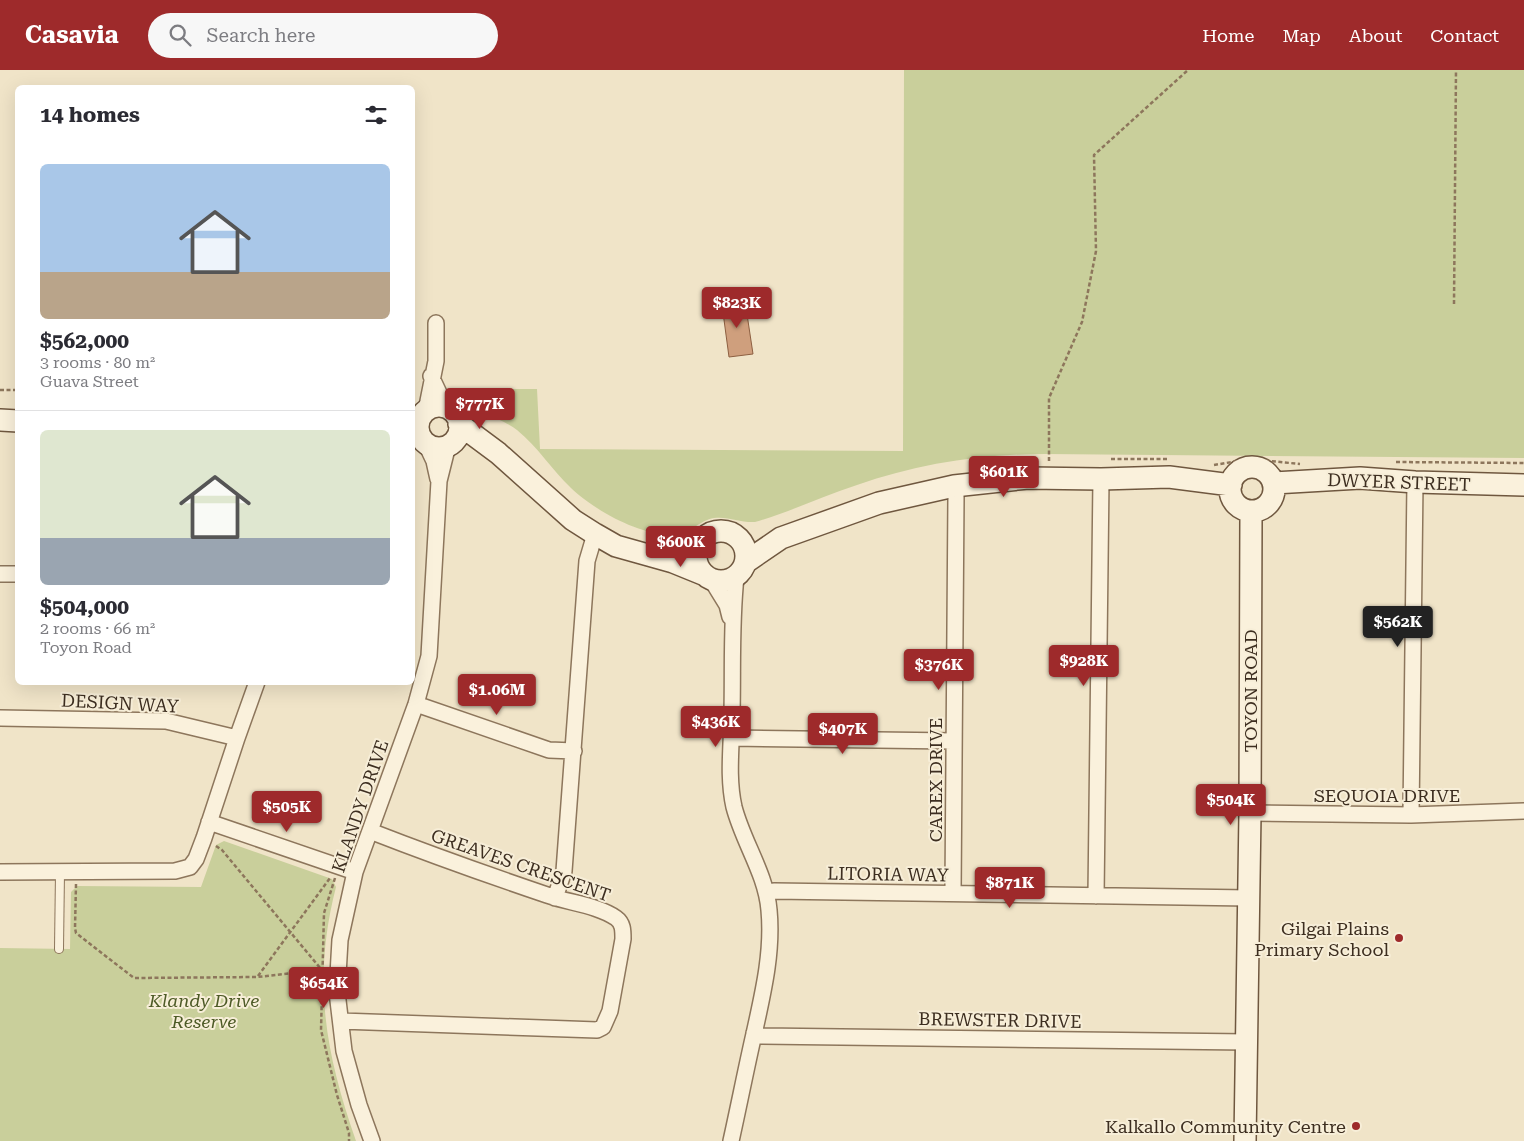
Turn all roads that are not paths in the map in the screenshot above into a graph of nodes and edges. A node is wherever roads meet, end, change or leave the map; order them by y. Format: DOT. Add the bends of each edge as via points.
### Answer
graph roads {
  1 [pos="436,323"];
  2 [pos="0,420"];
  3 [pos="15,421"];
  4 [pos="432,427"];
  5 [pos="1101,478"];
  6 [pos="439,481"];
  7 [pos="1415,482"];
  8 [pos="1274,483"];
  9 [pos="1231,485"];
  10 [pos="1524,485"];
  11 [pos="954,486"];
  12 [pos="1251,512"];
  13 [pos="594,534"];
  14 [pos="737,537"];
  15 [pos="780,538"];
  16 [pos="703,539"];
  17 [pos="644,554"];
  18 [pos="741,569"];
  19 [pos="0,574"];
  20 [pos="15,574"];
  21 [pos="708,577"];
  22 [pos="732,623"];
  23 [pos="256,685"];
  24 [pos="416,704"];
  25 [pos="0,718"];
  26 [pos="237,738"];
  27 [pos="732,738"];
  28 [pos="954,741"];
  29 [pos="574,751"];
  30 [pos="1524,811"];
  31 [pos="1250,813"];
  32 [pos="1411,815"];
  33 [pos="209,822"];
  34 [pos="370,831"];
  35 [pos="0,872"];
  36 [pos="60,872"];
  37 [pos="356,872"];
  38 [pos="767,893"];
  39 [pos="953,893"];
  40 [pos="1096,896"];
  41 [pos="556,898"];
  42 [pos="1249,898"];
  43 [pos="59,949"];
  44 [pos="341,1020"];
  45 [pos="754,1034"];
  46 [pos="1247,1042"];
  47 [pos="372,1141"];
  48 [pos="731,1141"];
  49 [pos="1245,1141"];
  1 -- 4 [label="street"];
  2 -- 3 [label="street"];
  4 -- 6 [label="street, KLANDY DRIVE"];
  4 -- 6 [label="street, KLANDY DRIVE"];
  4 -- 13 [label="street" via="498,453 573,520"];
  5 -- 9 [label="street" via="1169,477"];
  5 -- 11 [label="street" via="1028,478"];
  5 -- 40 [label="street"];
  6 -- 24 [label="street, KLANDY DRIVE" via="430,656"];
  7 -- 8 [label="street, DWYER STREET" via="1360,478"];
  7 -- 10 [label="street, DWYER STREET"];
  7 -- 32 [label="street"];
  8 -- 9 [label="street" via="1268,472 1249,467 1235,474"];
  8 -- 12 [label="street" via="1275,491 1269,505"];
  9 -- 12 [label="street" via="1232,499 1237,506"];
  11 -- 15 [label="street" via="878,503"];
  11 -- 28 [label="street, CAREX DRIVE"];
  12 -- 31 [label="street, TOYON ROAD"];
  13 -- 17 [label="street" via="616,546"];
  13 -- 29 [label="street" via="587,561"];
  14 -- 15 [label="street"];
  14 -- 16 [label="street" via="722,531"];
  14 -- 18 [label="street" via="745,548"];
  15 -- 18 [label="street"];
  16 -- 17 [label="street" via="675,551"];
  16 -- 21 [label="street" via="696,558 700,570"];
  17 -- 21 [label="street"];
  18 -- 21 [label="street" via="724,581"];
  18 -- 22 [label="street"];
  19 -- 20 [label="street"];
  21 -- 22 [label="street" via="727,605"];
  22 -- 27 [label="street"];
  23 -- 26 [label="street"];
  24 -- 29 [label="street" via="549,750"];
  24 -- 34 [label="street, KLANDY DRIVE"];
  25 -- 26 [label="street, DESIGN WAY" via="155,720"];
  26 -- 33 [label="street"];
  27 -- 28 [label="street"];
  27 -- 38 [label="street" via="730,775 734,806"];
  28 -- 39 [label="street, CAREX DRIVE"];
  29 -- 41 [label="street" via="564,870"];
  30 -- 32 [label="street, SEQUOIA DRIVE"];
  31 -- 32 [label="street, SEQUOIA DRIVE"];
  31 -- 42 [label="street, TOYON ROAD"];
  33 -- 36 [label="street" via="194,863 185,869"];
  33 -- 37 [label="street"];
  34 -- 37 [label="street, KLANDY DRIVE"];
  34 -- 41 [label="street, GREAVES CRESCENT"];
  35 -- 36 [label="street"];
  36 -- 43 [label="lane"];
  37 -- 44 [label="street, KLANDY DRIVE" via="338,962 337,992"];
  38 -- 39 [label="street, LITORIA WAY"];
  38 -- 45 [label="street" via="769,960"];
  39 -- 40 [label="street, LITORIA WAY"];
  40 -- 42 [label="street, LITORIA WAY"];
  41 -- 44 [label="street, GREAVES CRESCENT" via="606,912 623,928 610,1010 603,1027 586,1030"];
  42 -- 46 [label="street, TOYON ROAD"];
  44 -- 47 [label="street, KLANDY DRIVE" via="344,1051"];
  45 -- 46 [label="street, BREWSTER DRIVE"];
  45 -- 48 [label="street"];
  46 -- 49 [label="street, TOYON ROAD"];
}
